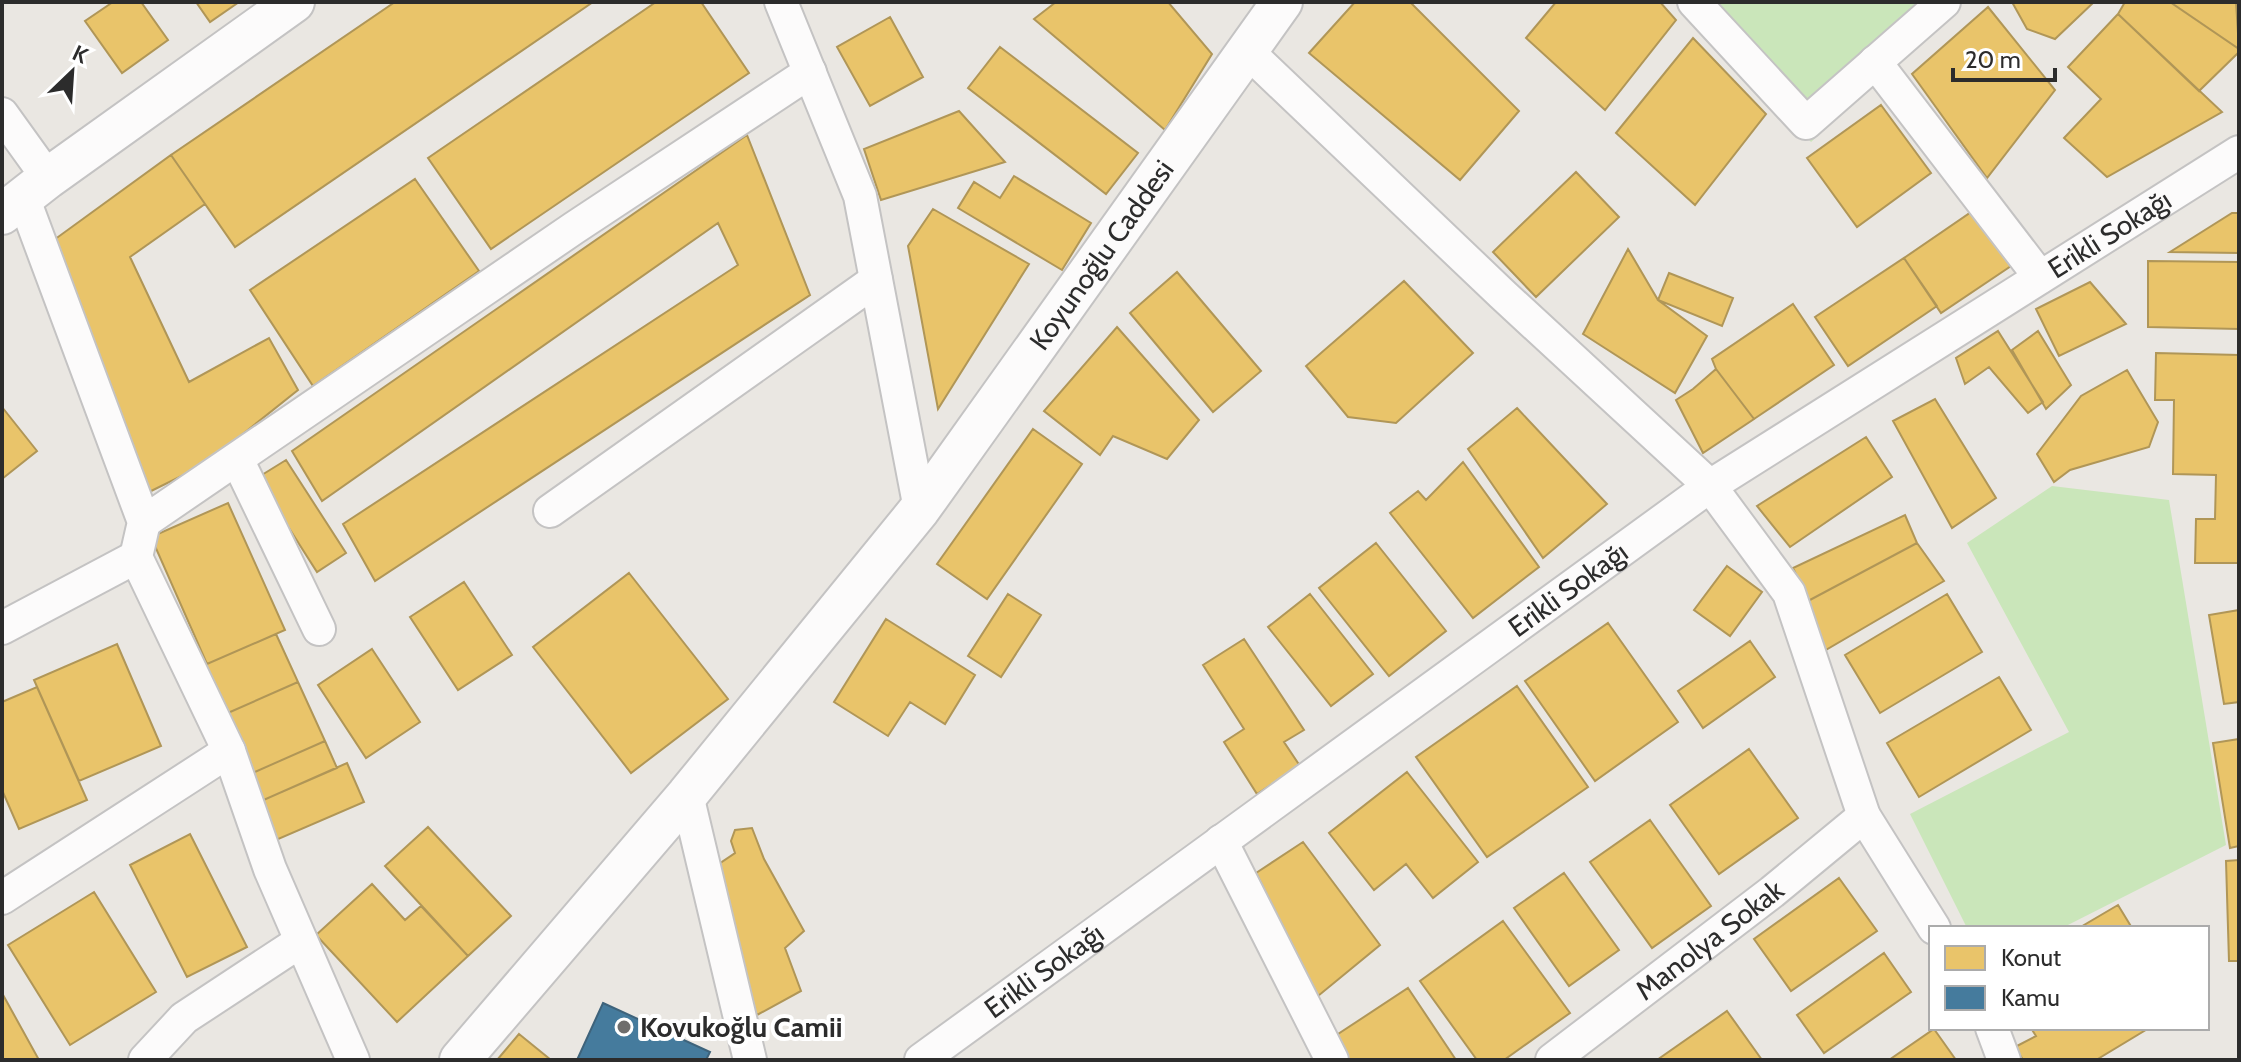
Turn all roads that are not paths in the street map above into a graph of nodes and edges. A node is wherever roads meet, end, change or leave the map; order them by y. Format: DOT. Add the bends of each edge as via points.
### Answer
graph roads {
  1 [pos="294,2"];
  2 [pos="781,2"];
  3 [pos="1282,2"];
  4 [pos="1694,2"];
  5 [pos="1944,2"];
  6 [pos="1247,51"];
  7 [pos="1875,62"];
  8 [pos="810,72"];
  9 [pos="2,114"];
  10 [pos="2239,152"];
  11 [pos="24,196"];
  12 [pos="2040,277"];
  13 [pos="876,280"];
  14 [pos="237,459"];
  15 [pos="1710,486"];
  16 [pos="920,509"];
  17 [pos="550,511"];
  18 [pos="144,522"];
  19 [pos="136,557"];
  20 [pos="2,628"];
  21 [pos="319,629"];
  22 [pos="229,751"];
  23 [pos="687,795"];
  24 [pos="1864,816"];
  25 [pos="1221,841"];
  26 [pos="2,898"];
  27 [pos="1933,926"];
  28 [pos="301,941"];
  29 [pos="1993,1030"];
  30 [pos="145,1060"];
  31 [pos="353,1060"];
  32 [pos="460,1060"];
  33 [pos="750,1060"];
  34 [pos="921,1060"];
  35 [pos="1332,1060"];
  36 [pos="1552,1060"];
  37 [pos="2004,1060"];
  1 -- 11 [label="street"];
  2 -- 8 [label="street"];
  3 -- 6 [label="street, Koyunoğlu Caddesi"];
  4 -- 7 [label="street" via="1806,123"];
  5 -- 7 [label="street"];
  6 -- 15 [label="street"];
  6 -- 16 [label="street, Koyunoğlu Caddesi"];
  7 -- 12 [label="street"];
  8 -- 13 [label="street" via="860,196"];
  8 -- 14 [label="street"];
  9 -- 11 [label="street"];
  10 -- 12 [label="street, Erikli Sokağı"];
  11 -- 18 [label="street"];
  12 -- 15 [label="street, Erikli Sokağı"];
  13 -- 16 [label="street"];
  13 -- 17 [label="street"];
  14 -- 18 [label="street"];
  14 -- 21 [label="street"];
  15 -- 24 [label="street" via="1789,593"];
  15 -- 25 [label="street, Erikli Sokağı"];
  16 -- 23 [label="street, Koyunoğlu Caddesi"];
  18 -- 19 [label="street"];
  19 -- 20 [label="street"];
  19 -- 22 [label="street"];
  22 -- 26 [label="street"];
  22 -- 28 [label="street"];
  23 -- 32 [label="street, Koyunoğlu Caddesi"];
  23 -- 33 [label="street"];
  24 -- 27 [label="street"];
  24 -- 36 [label="street, Manolya Sokak"];
  25 -- 34 [label="street, Erikli Sokağı"];
  25 -- 35 [label="street"];
  28 -- 30 [label="street" via="184,1018"];
  28 -- 31 [label="street"];
  29 -- 37 [label="street"];
}
